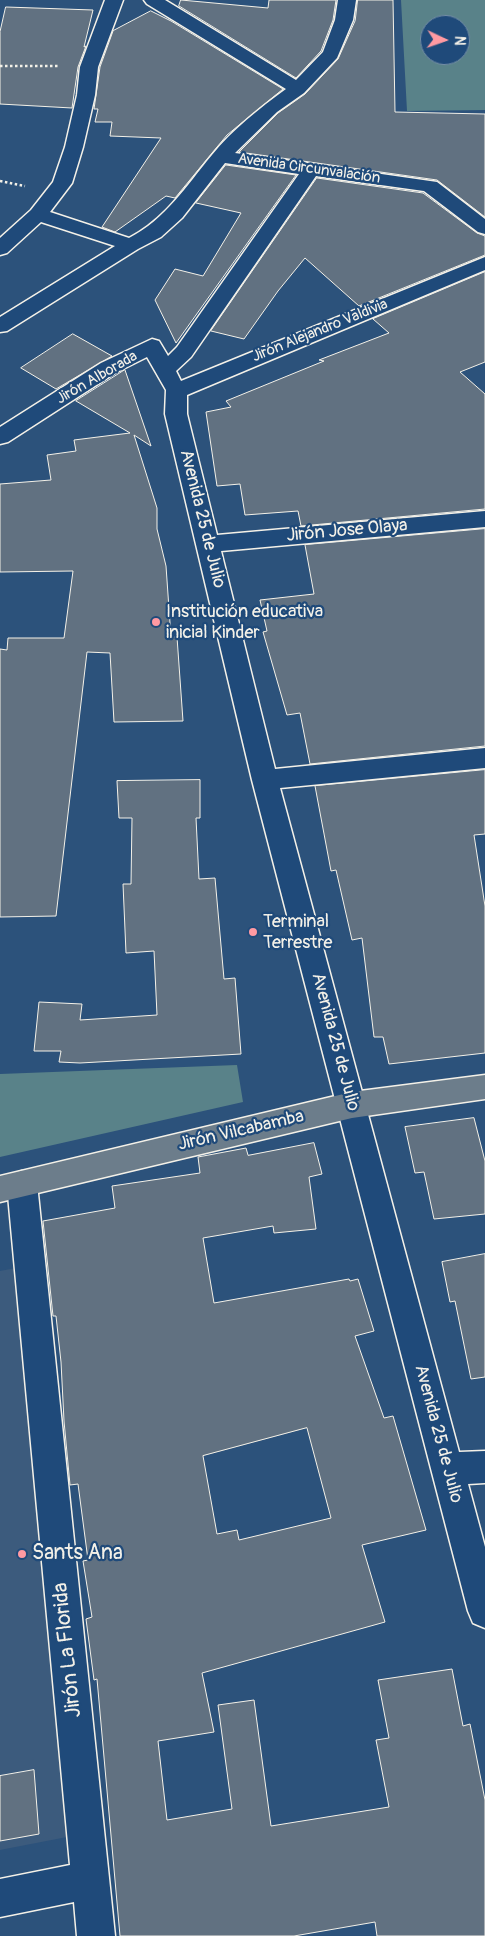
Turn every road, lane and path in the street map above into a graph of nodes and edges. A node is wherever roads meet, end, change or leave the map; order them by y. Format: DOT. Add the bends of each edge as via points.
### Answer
graph roads {
  1 [pos="114,0"];
  2 [pos="153,0"];
  3 [pos="347,0"];
  4 [pos="0,66"];
  5 [pos="89,67"];
  6 [pos="298,89"];
  7 [pos="220,157"];
  8 [pos="311,170"];
  9 [pos="38,214"];
  10 [pos="485,228"];
  11 [pos="131,245"];
  12 [pos="0,249"];
  13 [pos="485,264"];
  14 [pos="0,326"];
  15 [pos="165,370"];
  16 [pos="176,402"];
  17 [pos="0,437"];
  18 [pos="485,519"];
  19 [pos="208,544"];
  20 [pos="485,758"];
  21 [pos="265,780"];
  22 [pos="485,1087"];
  23 [pos="352,1105"];
  24 [pos="11,1187"];
  25 [pos="485,1467"];
  26 [pos="447,1470"];
  27 [pos="485,1611"];
  28 [pos="90,1880"];
  29 [pos="0,1898"];
  30 [pos="96,1936"];
  1 -- 5 [label="street"];
  2 -- 6 [label="street"];
  3 -- 6 [label="street" via="344,20 331,54"];
  4 -- 5 [label="path"];
  5 -- 9 [label="street" via="74,147 62,184"];
  6 -- 7 [label="street" via="271,108"];
  7 -- 8 [label="street, Avenida Circunvalación"];
  7 -- 11 [label="street, Avenida Circunvalación" via="174,214 154,233"];
  8 -- 10 [label="street, Avenida Circunvalación" via="430,186"];
  8 -- 15 [label="street" via="184,352"];
  9 -- 11 [label="street"];
  9 -- 12 [label="street"];
  11 -- 14 [label="street, Avenida Circunvalación"];
  13 -- 16 [label="street, Jirón Alejandro Valdivia"];
  15 -- 16 [label="street, Jirón Alborada"];
  15 -- 17 [label="street, Jirón Alborada" via="152,346 108,368"];
  16 -- 19 [label="street, Avenida 25 de Julio"];
  18 -- 19 [label="street, Jirón Jose Olaya"];
  19 -- 21 [label="street, Avenida 25 de Julio"];
  20 -- 21 [label="street"];
  21 -- 23 [label="street, Avenida 25 de Julio"];
  22 -- 23 [label="main road, Jirón Vilcabamba"];
  23 -- 24 [label="main road, Jirón Vilcabamba"];
  23 -- 26 [label="street, Avenida 25 de Julio"];
  24 -- 28 [label="street, Jirón La Florida"];
  25 -- 26 [label="street"];
  26 -- 27 [label="street, Avenida 25 de Julio"];
  28 -- 29 [label="street"];
  28 -- 30 [label="street, Jirón La Florida"];
}
